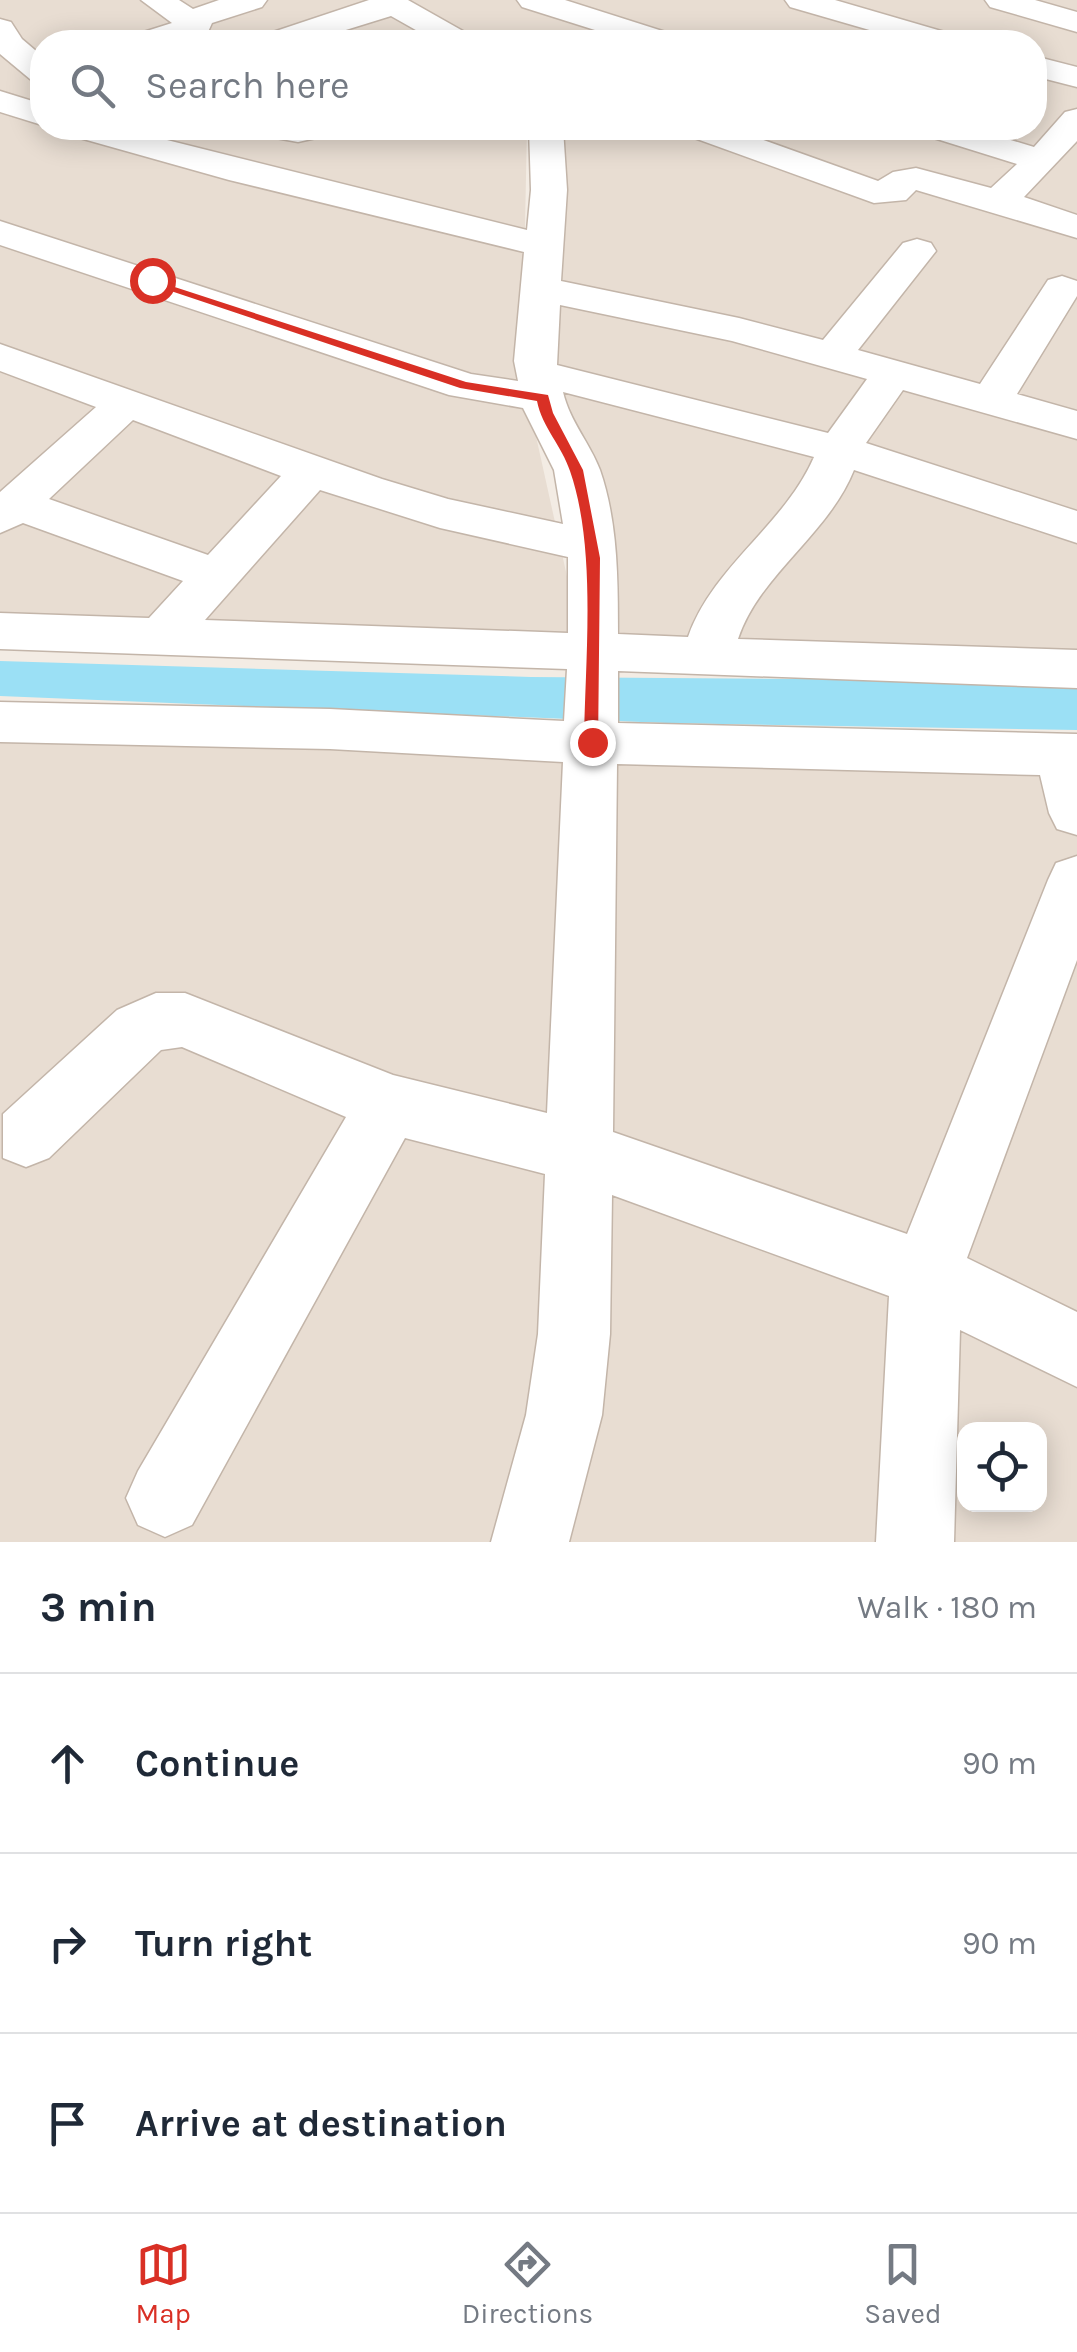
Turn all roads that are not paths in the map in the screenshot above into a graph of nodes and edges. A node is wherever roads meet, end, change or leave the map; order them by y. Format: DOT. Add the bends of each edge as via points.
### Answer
graph roads {
  1 [pos="157,0"];
  2 [pos="251,0"];
  3 [pos="533,0"];
  4 [pos="801,0"];
  5 [pos="1002,0"];
  6 [pos="399,3"];
  7 [pos="189,20"];
  8 [pos="1077,22"];
  9 [pos="0,29"];
  10 [pos="182,30"];
  11 [pos="313,30"];
  12 [pos="441,30"];
  13 [pos="627,30"];
  14 [pos="903,30"];
  15 [pos="30,64"];
  16 [pos="1047,69"];
  17 [pos="1077,77"];
  18 [pos="30,80"];
  19 [pos="0,92"];
  20 [pos="0,101"];
  21 [pos="30,111"];
  22 [pos="1065,137"];
  23 [pos="131,140"];
  24 [pos="210,140"];
  25 [pos="546,140"];
  26 [pos="731,140"];
  27 [pos="180,152"];
  28 [pos="998,202"];
  29 [pos="1077,227"];
  30 [pos="0,232"];
  31 [pos="917,251"];
  32 [pos="544,267"];
  33 [pos="1062,288"];
  34 [pos="0,356"];
  35 [pos="832,356"];
  36 [pos="893,373"];
  37 [pos="540,385"];
  38 [pos="992,400"];
  39 [pos="127,402"];
  40 [pos="1077,424"];
  41 [pos="840,450"];
  42 [pos="313,469"];
  43 [pos="8,511"];
  44 [pos="1077,526"];
  45 [pos="591,545"];
  46 [pos="218,576"];
  47 [pos="0,631"];
  48 [pos="162,636"];
  49 [pos="707,655"];
  50 [pos="1077,668"];
  51 [pos="592,696"];
  52 [pos="0,722"];
  53 [pos="1070,755"];
  54 [pos="1077,812"];
  55 [pos="1077,880"];
  56 [pos="389,1104"];
  57 [pos="26,1136"];
  58 [pos="582,1153"];
  59 [pos="926,1274"];
  60 [pos="1077,1350"];
  61 [pos="165,1498"];
  62 [pos="530,1542"];
  63 [pos="914,1542"];
  1 -- 7 [label="street"];
  2 -- 7 [label="street"];
  3 -- 13 [label="street"];
  4 -- 14 [label="street"];
  5 -- 8 [label="street"];
  6 -- 11 [label="street"];
  6 -- 12 [label="street"];
  7 -- 10 [label="street" via="197,25"];
  9 -- 15 [label="street"];
  16 -- 17 [label="street"];
  18 -- 19 [label="street"];
  20 -- 21 [label="street"];
  22 -- 28 [label="street"];
  23 -- 27 [label="street"];
  24 -- 27 [label="street"];
  25 -- 32 [label="street"];
  26 -- 28 [label="street" via="874,192 893,192 910,178"];
  27 -- 32 [label="street"];
  28 -- 29 [label="street"];
  30 -- 37 [label="street" via="464,386"];
  31 -- 35 [label="street"];
  32 -- 35 [label="street"];
  32 -- 37 [label="street" via="535,361"];
  33 -- 38 [label="street"];
  34 -- 39 [label="street"];
  35 -- 36 [label="street"];
  36 -- 38 [label="street"];
  36 -- 41 [label="street"];
  37 -- 41 [label="street"];
  37 -- 45 [label="street" via="546,413 577,470"];
  38 -- 40 [label="street"];
  39 -- 42 [label="street"];
  39 -- 43 [label="street"];
  41 -- 44 [label="street"];
  41 -- 49 [label="street" via="819,496 724,608"];
  42 -- 45 [label="street" via="511,533"];
  42 -- 46 [label="street"];
  43 -- 46 [label="street"];
  45 -- 51 [label="street"];
  46 -- 48 [label="street"];
  47 -- 48 [label="street"];
  48 -- 51 [label="street"];
  49 -- 50 [label="street"];
  49 -- 51 [label="street"];
  51 -- 52 [label="street" via="330,728"];
  51 -- 53 [label="street"];
  51 -- 58 [label="street"];
  53 -- 54 [label="street"];
  55 -- 59 [label="street"];
  56 -- 57 [label="street" via="203,1025 156,1020"];
  56 -- 58 [label="street"];
  56 -- 61 [label="street"];
  58 -- 59 [label="street"];
  58 -- 62 [label="street" via="564,1415"];
  59 -- 60 [label="street"];
  59 -- 63 [label="street"];
}
